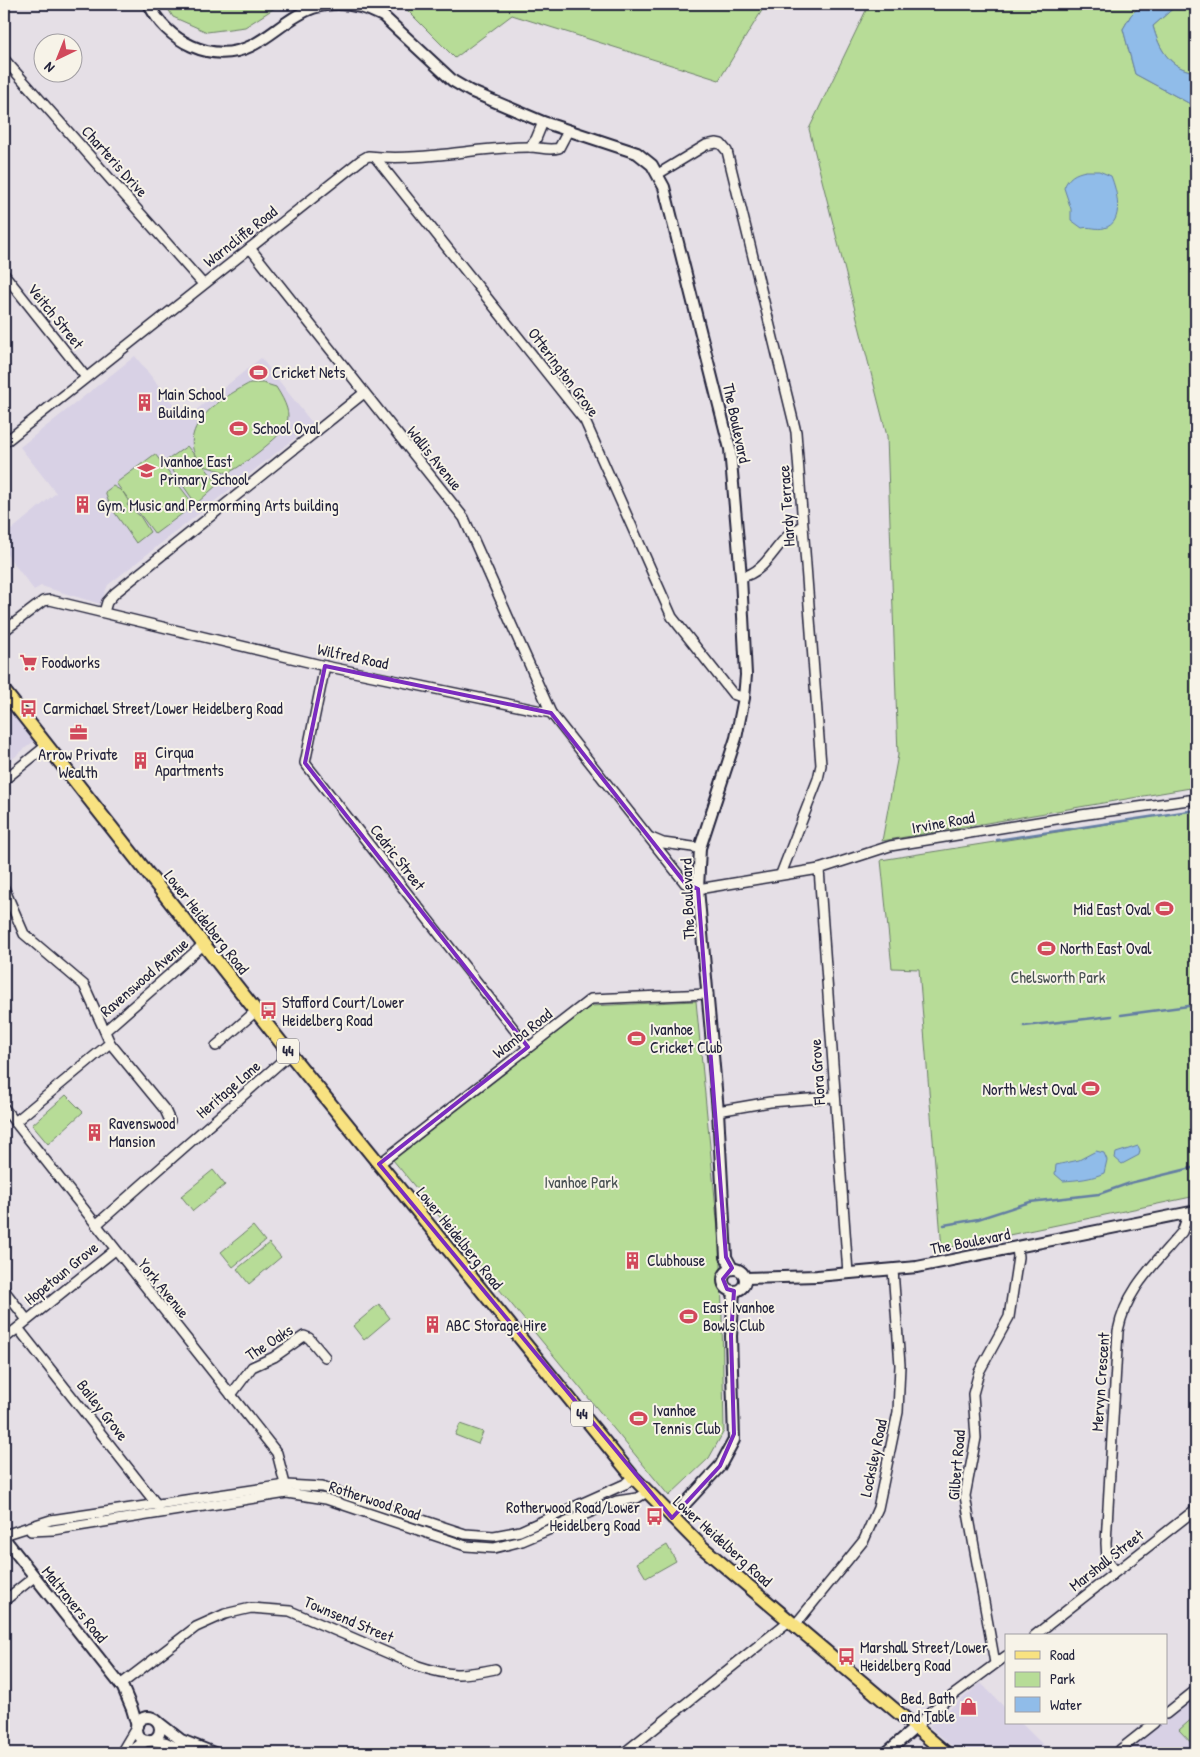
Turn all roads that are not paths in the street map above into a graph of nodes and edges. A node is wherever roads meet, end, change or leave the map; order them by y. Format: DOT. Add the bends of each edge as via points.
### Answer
graph roads {
  1 [pos="149,4"];
  2 [pos="4,59"];
  3 [pos="543,122"];
  4 [pos="568,131"];
  5 [pos="530,147"];
  6 [pos="375,157"];
  7 [pos="658,174"];
  8 [pos="250,248"];
  9 [pos="4,274"];
  10 [pos="203,284"];
  11 [pos="86,376"];
  12 [pos="364,393"];
  13 [pos="4,443"];
  14 [pos="802,527"];
  15 [pos="741,577"];
  16 [pos="104,612"];
  17 [pos="4,631"];
  18 [pos="326,666"];
  19 [pos="4,691"];
  20 [pos="744,698"];
  21 [pos="551,713"];
  22 [pos="46,746"];
  23 [pos="4,780"];
  24 [pos="1196,799"];
  25 [pos="650,838"];
  26 [pos="700,848"];
  27 [pos="819,869"];
  28 [pos="781,874"];
  29 [pos="4,888"];
  30 [pos="698,889"];
  31 [pos="204,944"];
  32 [pos="708,994"];
  33 [pos="256,1011"];
  34 [pos="105,1032"];
  35 [pos="110,1043"];
  36 [pos="216,1046"];
  37 [pos="528,1047"];
  38 [pos="290,1054"];
  39 [pos="834,1098"];
  40 [pos="4,1108"];
  41 [pos="718,1111"];
  42 [pos="170,1120"];
  43 [pos="16,1122"];
  44 [pos="379,1164"];
  45 [pos="1196,1211"];
  46 [pos="1186,1213"];
  47 [pos="96,1226"];
  48 [pos="1017,1247"];
  49 [pos="115,1250"];
  50 [pos="732,1268"];
  51 [pos="893,1270"];
  52 [pos="848,1273"];
  53 [pos="746,1278"];
  54 [pos="4,1290"];
  55 [pos="734,1291"];
  56 [pos="28,1320"];
  57 [pos="18,1328"];
  58 [pos="4,1339"];
  59 [pos="325,1357"];
  60 [pos="231,1395"];
  61 [pos="633,1477"];
  62 [pos="286,1489"];
  63 [pos="647,1492"];
  64 [pos="157,1504"];
  65 [pos="1196,1509"];
  66 [pos="161,1513"];
  67 [pos="672,1518"];
  68 [pos="23,1531"];
  69 [pos="4,1537"];
  70 [pos="1115,1572"];
  71 [pos="34,1577"];
  72 [pos="4,1601"];
  73 [pos="792,1623"];
  74 [pos="1037,1634"];
  75 [pos="1005,1657"];
  76 [pos="995,1663"];
  77 [pos="495,1669"];
  78 [pos="121,1686"];
  79 [pos="1196,1690"];
  80 [pos="1168,1712"];
  81 [pos="155,1720"];
  82 [pos="1153,1724"];
  83 [pos="137,1726"];
  84 [pos="916,1727"];
  85 [pos="150,1740"];
  86 [pos="121,1753"];
  87 [pos="125,1753"];
  88 [pos="186,1753"];
  89 [pos="214,1753"];
  90 [pos="624,1753"];
  91 [pos="886,1753"];
  92 [pos="946,1753"];
  93 [pos="1116,1753"];
  1 -- 3 [label="street, The Boulevard" via="167,31 189,46 227,53 250,47 313,8 352,4 384,16 453,81"];
  2 -- 10 [label="street, Charteris Drive"];
  3 -- 4 [label="street, The Boulevard"];
  3 -- 5 [label="street"];
  4 -- 5 [label="street, Warncliffe Road" via="559,148"];
  4 -- 7 [label="street, The Boulevard" via="637,153"];
  5 -- 6 [label="street, Warncliffe Road"];
  6 -- 8 [label="street, Warncliffe Road" via="361,160"];
  6 -- 20 [label="street, Otterington Grove" via="585,421 672,617 733,694"];
  7 -- 14 [label="street, Hardy Terrace" via="706,146 721,144 727,151 794,423"];
  7 -- 15 [label="street, The Boulevard" via="664,187 730,449"];
  8 -- 10 [label="street, Warncliffe Road"];
  8 -- 12 [label="street, Wallis Avenue"];
  9 -- 11 [label="street, Veitch Street"];
  10 -- 11 [label="street, Warncliffe Road"];
  11 -- 13 [label="street, Warncliffe Road"];
  12 -- 16 [label="street" via="115,594 107,602"];
  12 -- 21 [label="street, Wallis Avenue" via="464,518"];
  14 -- 15 [label="street" via="791,534 752,575"];
  14 -- 28 [label="street, Hardy Terrace" via="821,765"];
  15 -- 20 [label="street, The Boulevard" via="746,675"];
  16 -- 17 [label="street, Wilfred Road" via="43,601"];
  16 -- 18 [label="street, Wilfred Road"];
  18 -- 21 [label="street, Wilfred Road"];
  18 -- 37 [label="street, Cedric Street" via="305,762"];
  19 -- 22 [label="main road, Lower Heidelberg Road / 44"];
  20 -- 26 [label="street, The Boulevard" via="736,738"];
  21 -- 25 [label="street"];
  22 -- 23 [label="street"];
  22 -- 31 [label="main road, Lower Heidelberg Road / 44"];
  24 -- 27 [label="street, Irvine Road" via="890,846"];
  25 -- 26 [label="street"];
  25 -- 30 [label="street" via="685,883"];
  26 -- 30 [label="street, The Boulevard"];
  27 -- 28 [label="street, Irvine Road"];
  27 -- 39 [label="street, Flora Grove"];
  28 -- 30 [label="street, Irvine Road"];
  29 -- 34 [label="street" via="24,934 84,985"];
  30 -- 32 [label="street, The Boulevard"];
  31 -- 33 [label="main road, Lower Heidelberg Road / 44"];
  31 -- 34 [label="street, Ravenswood Avenue"];
  32 -- 37 [label="street, Wamba Road" via="591,999"];
  32 -- 41 [label="street, The Boulevard"];
  33 -- 36 [label="street"];
  33 -- 38 [label="main road, Lower Heidelberg Road / 44"];
  34 -- 35 [label="street"];
  35 -- 42 [label="street"];
  35 -- 43 [label="street, Ravenswood Avenue"];
  37 -- 44 [label="street, Wamba Road"];
  38 -- 44 [label="main road, Lower Heidelberg Road / 44"];
  38 -- 47 [label="street, Heritage Lane"];
  39 -- 41 [label="street" via="770,1102"];
  39 -- 52 [label="street, Flora Grove"];
  40 -- 43 [label="street, York Avenue"];
  41 -- 50 [label="street, The Boulevard" via="726,1257"];
  43 -- 47 [label="street, York Avenue"];
  44 -- 61 [label="main road, Lower Heidelberg Road / 44"];
  45 -- 46 [label="street, The Boulevard"];
  46 -- 48 [label="street, The Boulevard"];
  46 -- 70 [label="street, Mervyn Crescent" via="1182,1232 1134,1288 1121,1313 1106,1543 1107,1560"];
  47 -- 49 [label="street, York Avenue"];
  48 -- 51 [label="street, The Boulevard"];
  48 -- 76 [label="street, Gilbert Road" via="1009,1317 979,1372 973,1394 976,1438 964,1496"];
  49 -- 56 [label="street, Hopetoun Grove"];
  49 -- 60 [label="street, York Avenue"];
  50 -- 53 [label="street" via="742,1272"];
  50 -- 55 [label="street" via="724,1275 723,1283"];
  51 -- 52 [label="street, The Boulevard"];
  51 -- 73 [label="street, Locksley Road" via="900,1365 898,1412 878,1508 864,1540"];
  52 -- 53 [label="street, The Boulevard"];
  53 -- 55 [label="street" via="744,1286"];
  54 -- 56 [label="street"];
  55 -- 67 [label="street" via="731,1336 734,1440 720,1466"];
  56 -- 57 [label="street, Hopetoun Grove"];
  57 -- 58 [label="street, Hopetoun Grove"];
  57 -- 64 [label="street, Bailey Grove"];
  59 -- 60 [label="street, The Oaks" via="304,1336 274,1357 252,1367"];
  60 -- 62 [label="street, York Avenue" via="278,1453"];
  61 -- 62 [label="street, Rotherwood Road" via="625,1484 520,1532 494,1536 466,1534 322,1487"];
  61 -- 63 [label="main road, Lower Heidelberg Road / 44"];
  62 -- 63 [label="street, Rotherwood Road" via="326,1499 466,1546 494,1548 522,1541 617,1501 637,1498"];
  62 -- 64 [label="street, Rotherwood Road"];
  62 -- 66 [label="street, Rotherwood Road"];
  63 -- 67 [label="main road, Lower Heidelberg Road / 44"];
  64 -- 66 [label="street, Bailey Grove"];
  64 -- 68 [label="street, Rotherwood Road" via="51,1520"];
  65 -- 70 [label="street, Marshall Street"];
  66 -- 68 [label="street, Rotherwood Road" via="53,1530"];
  67 -- 73 [label="main road, Lower Heidelberg Road / 44"];
  68 -- 69 [label="street, Rotherwood Road"];
  69 -- 71 [label="street, Maltravers Road"];
  70 -- 74 [label="street, Marshall Street"];
  71 -- 72 [label="street"];
  71 -- 78 [label="street, Maltravers Road"];
  73 -- 84 [label="main road, Lower Heidelberg Road / 44"];
  73 -- 90 [label="street, Locksley Road"];
  75 -- 76 [label="street"];
  76 -- 84 [label="street" via="933,1710"];
  77 -- 78 [label="street, Townsend Street" via="466,1676 436,1672 290,1611 251,1608 225,1614 196,1627"];
  78 -- 81 [label="street, Maltravers Road" via="133,1696 141,1710"];
  78 -- 83 [label="street, Maltravers Road"];
  79 -- 80 [label="street"];
  81 -- 83 [label="street" via="142,1718"];
  81 -- 85 [label="street" via="160,1731"];
  81 -- 89 [label="street, Maltravers Road" via="181,1740"];
  82 -- 93 [label="street"];
  83 -- 85 [label="street" via="140,1737"];
  83 -- 86 [label="street"];
  84 -- 91 [label="street"];
  84 -- 92 [label="main road, Lower Heidelberg Road / 44"];
  85 -- 87 [label="street"];
  85 -- 88 [label="street" via="169,1744"];
}
